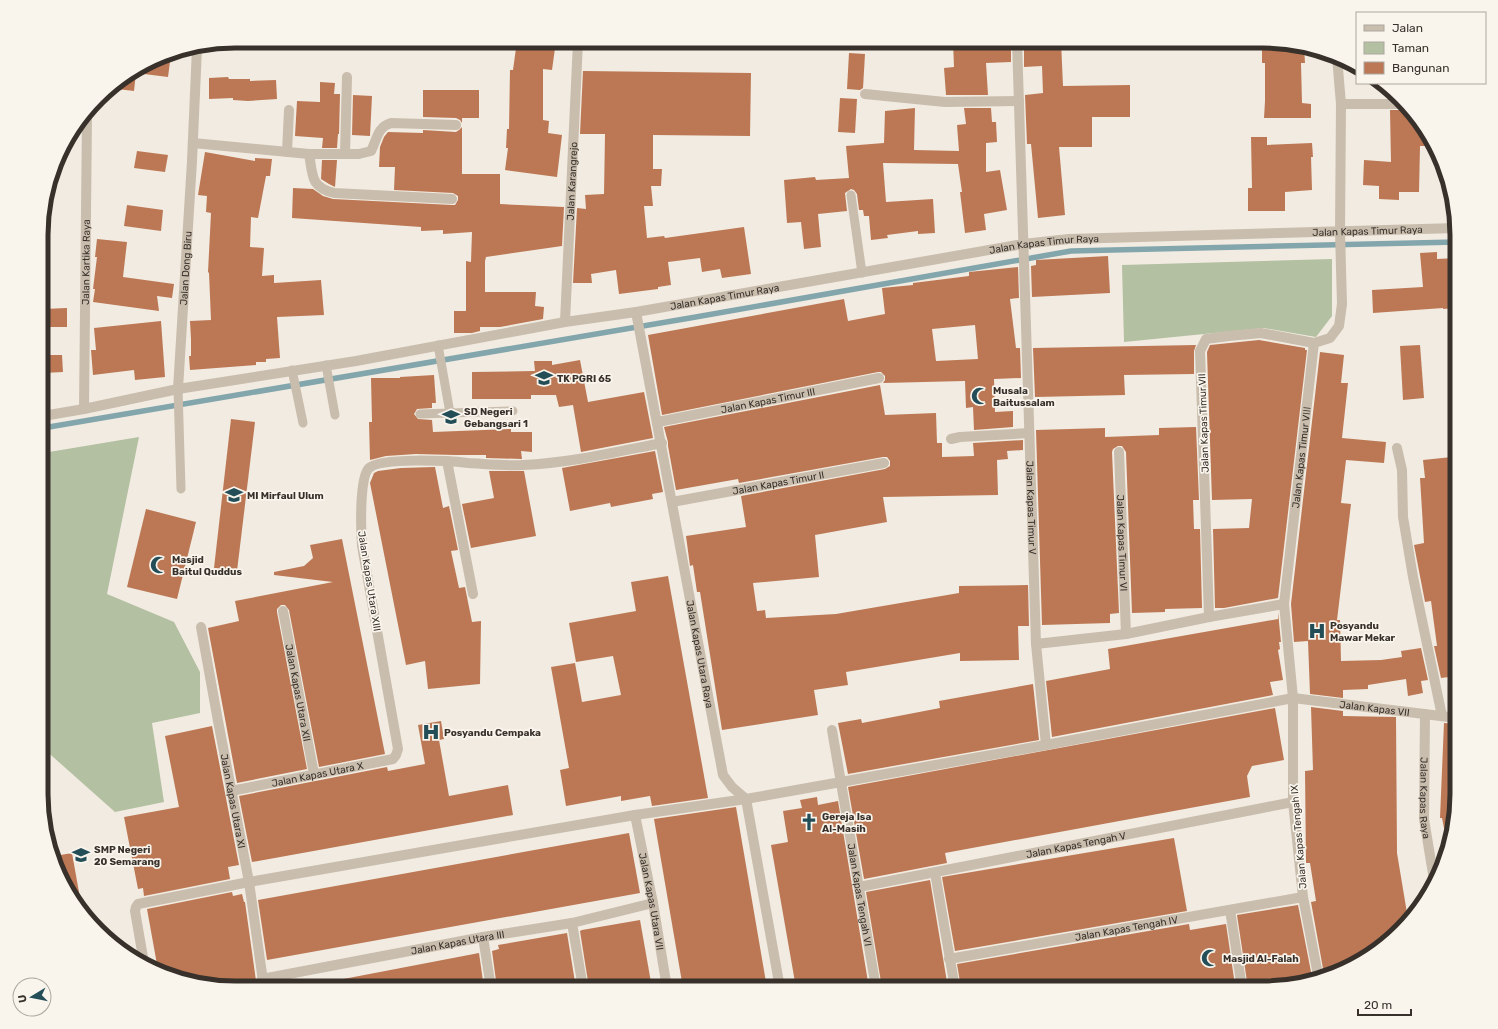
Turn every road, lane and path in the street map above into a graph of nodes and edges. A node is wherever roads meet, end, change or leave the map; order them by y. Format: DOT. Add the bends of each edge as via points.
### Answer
graph roads {
  1 [pos="578,48"];
  2 [pos="1017,48"];
  3 [pos="197,52"];
  4 [pos="1338,63"];
  5 [pos="347,77"];
  6 [pos="865,94"];
  7 [pos="1019,101"];
  8 [pos="1341,104"];
  9 [pos="1396,104"];
  10 [pos="290,110"];
  11 [pos="87,121"];
  12 [pos="456,125"];
  13 [pos="193,143"];
  14 [pos="287,152"];
  15 [pos="309,154"];
  16 [pos="345,154"];
  17 [pos="851,195"];
  18 [pos="452,199"];
  19 [pos="1450,228"];
  20 [pos="1340,234"];
  21 [pos="1023,247"];
  22 [pos="862,273"];
  23 [pos="637,316"];
  24 [pos="565,322"];
  25 [pos="1314,343"];
  26 [pos="439,348"];
  27 [pos="327,369"];
  28 [pos="292,373"];
  29 [pos="879,378"];
  30 [pos="178,391"];
  31 [pos="84,409"];
  32 [pos="513,411"];
  33 [pos="450,413"];
  34 [pos="420,414"];
  35 [pos="48,415"];
  36 [pos="335,415"];
  37 [pos="658,422"];
  38 [pos="303,423"];
  39 [pos="1028,433"];
  40 [pos="951,439"];
  41 [pos="662,443"];
  42 [pos="1397,448"];
  43 [pos="1119,452"];
  44 [pos="447,461"];
  45 [pos="884,463"];
  46 [pos="181,489"];
  47 [pos="672,502"];
  48 [pos="474,594"];
  49 [pos="1284,604"];
  50 [pos="283,611"];
  51 [pos="1210,617"];
  52 [pos="202,627"];
  53 [pos="1126,634"];
  54 [pos="1036,644"];
  55 [pos="1293,698"];
  56 [pos="1424,714"];
  57 [pos="1442,716"];
  58 [pos="1450,717"];
  59 [pos="832,730"];
  60 [pos="1046,745"];
  61 [pos="398,749"];
  62 [pos="314,774"];
  63 [pos="841,782"];
  64 [pos="231,791"];
  65 [pos="746,798"];
  66 [pos="1293,802"];
  67 [pos="635,815"];
  68 [pos="935,873"];
  69 [pos="1433,873"];
  70 [pos="249,882"];
  71 [pos="859,887"];
  72 [pos="1303,897"];
  73 [pos="652,903"];
  74 [pos="1230,910"];
  75 [pos="572,923"];
  76 [pos="483,937"];
  77 [pos="143,957"];
  78 [pos="950,959"];
  79 [pos="1318,973"];
  80 [pos="263,981"];
  81 [pos="273,981"];
  82 [pos="490,981"];
  83 [pos="582,981"];
  84 [pos="666,981"];
  85 [pos="779,981"];
  86 [pos="875,981"];
  87 [pos="954,981"];
  88 [pos="1241,981"];
  1 -- 24 [label="street, Jalan Karangrejo"];
  2 -- 7 [label="street, Jalan Kapas Timur V"];
  3 -- 13 [label="street, Jalan Dong Biru"];
  4 -- 8 [label="street"];
  5 -- 16 [label="street"];
  6 -- 7 [label="street" via="945,102"];
  7 -- 21 [label="street, Jalan Kapas Timur V"];
  8 -- 9 [label="street"];
  8 -- 20 [label="street"];
  10 -- 14 [label="street"];
  11 -- 31 [label="street, Jalan Kartika Raya"];
  12 -- 16 [label="street" via="391,123 382,128 371,151 363,154"];
  13 -- 14 [label="street"];
  13 -- 30 [label="street, Jalan Dong Biru"];
  14 -- 15 [label="street"];
  15 -- 16 [label="street"];
  15 -- 18 [label="street" via="313,177 317,186 324,190 334,193"];
  17 -- 22 [label="lane"];
  19 -- 20 [label="street, Jalan Kapas Timur Raya"];
  20 -- 21 [label="street, Jalan Kapas Timur Raya" via="1069,239"];
  20 -- 25 [label="street" via="1342,304 1339,326 1330,338"];
  21 -- 22 [label="street, Jalan Kapas Timur Raya"];
  21 -- 39 [label="street, Jalan Kapas Timur V"];
  22 -- 23 [label="street, Jalan Kapas Timur Raya"];
  23 -- 24 [label="street, Jalan Kapas Timur Raya"];
  23 -- 37 [label="street, Jalan Kapas Utara Raya"];
  24 -- 26 [label="street, Jalan Kapas Timur Raya"];
  25 -- 49 [label="street, Jalan Kapas Timur VIII"];
  25 -- 51 [label="street, Jalan Kapas Timur VII" via="1261,333 1206,339 1200,351"];
  26 -- 27 [label="street, Jalan Kapas Timur Raya" via="356,361"];
  26 -- 33 [label="lane"];
  27 -- 28 [label="street, Jalan Kapas Timur Raya"];
  27 -- 36 [label="lane"];
  28 -- 30 [label="street, Jalan Kapas Timur Raya"];
  28 -- 38 [label="lane"];
  29 -- 37 [label="street, Jalan Kapas Timur III"];
  30 -- 31 [label="street, Jalan Kapas Timur Raya"];
  30 -- 46 [label="lane, Jalan Dong Biru"];
  31 -- 35 [label="street, Jalan Kapas Timur Raya"];
  32 -- 33 [label="lane"];
  33 -- 34 [label="lane"];
  37 -- 41 [label="street, Jalan Kapas Utara Raya"];
  39 -- 40 [label="street"];
  39 -- 54 [label="street, Jalan Kapas Timur V"];
  41 -- 44 [label="street, Jalan Kapas Utara XIII" via="562,461 524,465"];
  41 -- 47 [label="street, Jalan Kapas Utara Raya"];
  42 -- 57 [label="street" via="1402,470 1403,517 1413,577"];
  43 -- 53 [label="street, Jalan Kapas Timur VI"];
  44 -- 48 [label="street"];
  44 -- 61 [label="street, Jalan Kapas Utara XIII" via="379,463 370,467 364,480 362,546"];
  45 -- 47 [label="street, Jalan Kapas Timur II"];
  47 -- 65 [label="street, Jalan Kapas Utara Raya" via="723,775 732,787"];
  49 -- 51 [label="street"];
  49 -- 55 [label="street, Jalan Kapas Timur VIII"];
  50 -- 62 [label="street, Jalan Kapas Utara XII"];
  51 -- 53 [label="street"];
  52 -- 64 [label="street, Jalan Kapas Utara XI"];
  53 -- 54 [label="street"];
  54 -- 60 [label="street, Jalan Kapas Timur V"];
  55 -- 56 [label="street, Jalan Kapas VII"];
  55 -- 60 [label="street, Jalan Kapas VII"];
  55 -- 66 [label="street, Jalan Kapas Tengah IX"];
  56 -- 57 [label="street, Jalan Kapas VII"];
  56 -- 69 [label="street, Jalan Kapas Raya" via="1424,819"];
  57 -- 58 [label="street, Jalan Kapas VII"];
  59 -- 63 [label="street, Jalan Kapas Tengah VI"];
  60 -- 63 [label="street, Jalan Kapas VII"];
  61 -- 62 [label="street, Jalan Kapas Utara X" via="393,759"];
  62 -- 64 [label="street, Jalan Kapas Utara X"];
  63 -- 65 [label="street, Jalan Kapas VII"];
  63 -- 71 [label="street, Jalan Kapas Tengah VI"];
  64 -- 70 [label="street, Jalan Kapas Utara XI"];
  65 -- 67 [label="street, Jalan Kapas VII"];
  65 -- 85 [label="street"];
  66 -- 68 [label="street, Jalan Kapas Tengah V"];
  66 -- 72 [label="street, Jalan Kapas Tengah IX"];
  67 -- 70 [label="street, Jalan Kapas VII"];
  67 -- 73 [label="street, Jalan Kapas Utara VII"];
  68 -- 71 [label="street, Jalan Kapas Tengah V"];
  68 -- 78 [label="street"];
  70 -- 77 [label="street, Jalan Kapas VII" via="138,904 135,911"];
  70 -- 80 [label="street, Jalan Kapas Utara XI"];
  71 -- 86 [label="street, Jalan Kapas Tengah VI"];
  72 -- 74 [label="street, Jalan Kapas Tengah IV"];
  72 -- 79 [label="street, Jalan Kapas Tengah IX"];
  73 -- 75 [label="street, Jalan Kapas Utara III"];
  73 -- 84 [label="street, Jalan Kapas Utara VII"];
  74 -- 78 [label="street, Jalan Kapas Tengah IV"];
  74 -- 88 [label="street"];
  75 -- 76 [label="street, Jalan Kapas Utara III"];
  75 -- 83 [label="street"];
  76 -- 81 [label="street, Jalan Kapas Utara III"];
  76 -- 82 [label="street"];
  78 -- 87 [label="street"];
}
